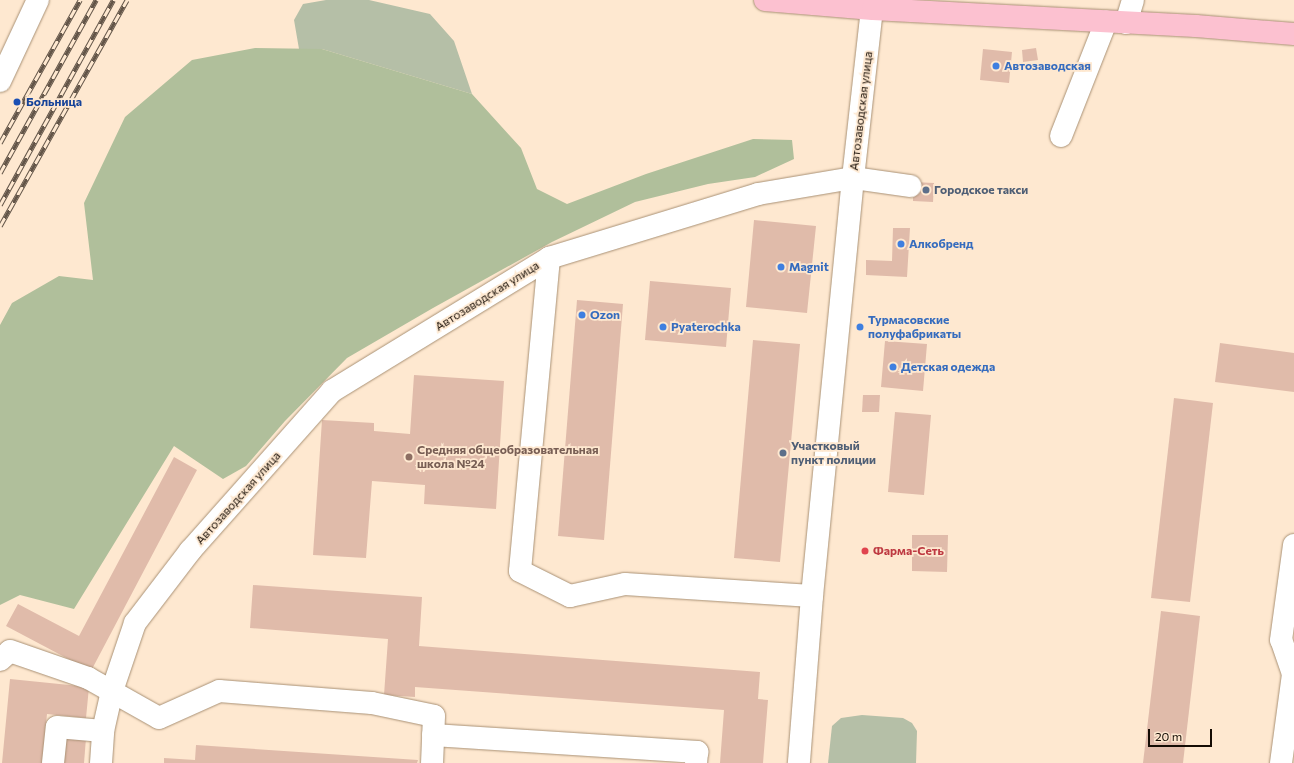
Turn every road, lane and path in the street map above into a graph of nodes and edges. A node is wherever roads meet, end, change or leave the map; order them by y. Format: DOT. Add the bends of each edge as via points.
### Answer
graph roads {
  1 [pos="38,0"];
  2 [pos="765,0"];
  3 [pos="1132,0"];
  4 [pos="873,5"];
  5 [pos="1116,22"];
  6 [pos="1294,34"];
  7 [pos="0,81"];
  8 [pos="1061,136"];
  9 [pos="853,178"];
  10 [pos="910,186"];
  11 [pos="549,258"];
  12 [pos="1294,545"];
  13 [pos="812,596"];
  14 [pos="0,660"];
  15 [pos="112,691"];
  16 [pos="103,731"];
  17 [pos="433,735"];
  18 [pos="53,763"];
  19 [pos="101,763"];
  20 [pos="432,763"];
  21 [pos="696,763"];
  22 [pos="799,763"];
  23 [pos="1282,763"];
  1 -- 7 [label="street"];
  2 -- 4 [label="main road"];
  3 -- 5 [label="street"];
  4 -- 5 [label="main road"];
  4 -- 9 [label="street, Автозаводская улица"];
  5 -- 6 [label="main road"];
  5 -- 8 [label="street"];
  9 -- 10 [label="street"];
  9 -- 11 [label="street, Автозаводская улица" via="758,194"];
  9 -- 13 [label="street"];
  11 -- 13 [label="street" via="520,571 570,596 625,584"];
  11 -- 15 [label="street, Автозаводская улица" via="332,391 190,551 135,623"];
  12 -- 23 [label="street" via="1281,640 1293,674"];
  13 -- 22 [label="street"];
  14 -- 15 [label="street" via="10,651 88,678"];
  15 -- 16 [label="street, Автозаводская улица"];
  15 -- 17 [label="street" via="159,718 220,691 372,702 434,716"];
  16 -- 18 [label="street" via="57,727"];
  16 -- 19 [label="street, Автозаводская улица"];
  17 -- 20 [label="street"];
  17 -- 21 [label="street" via="697,752"];
}
